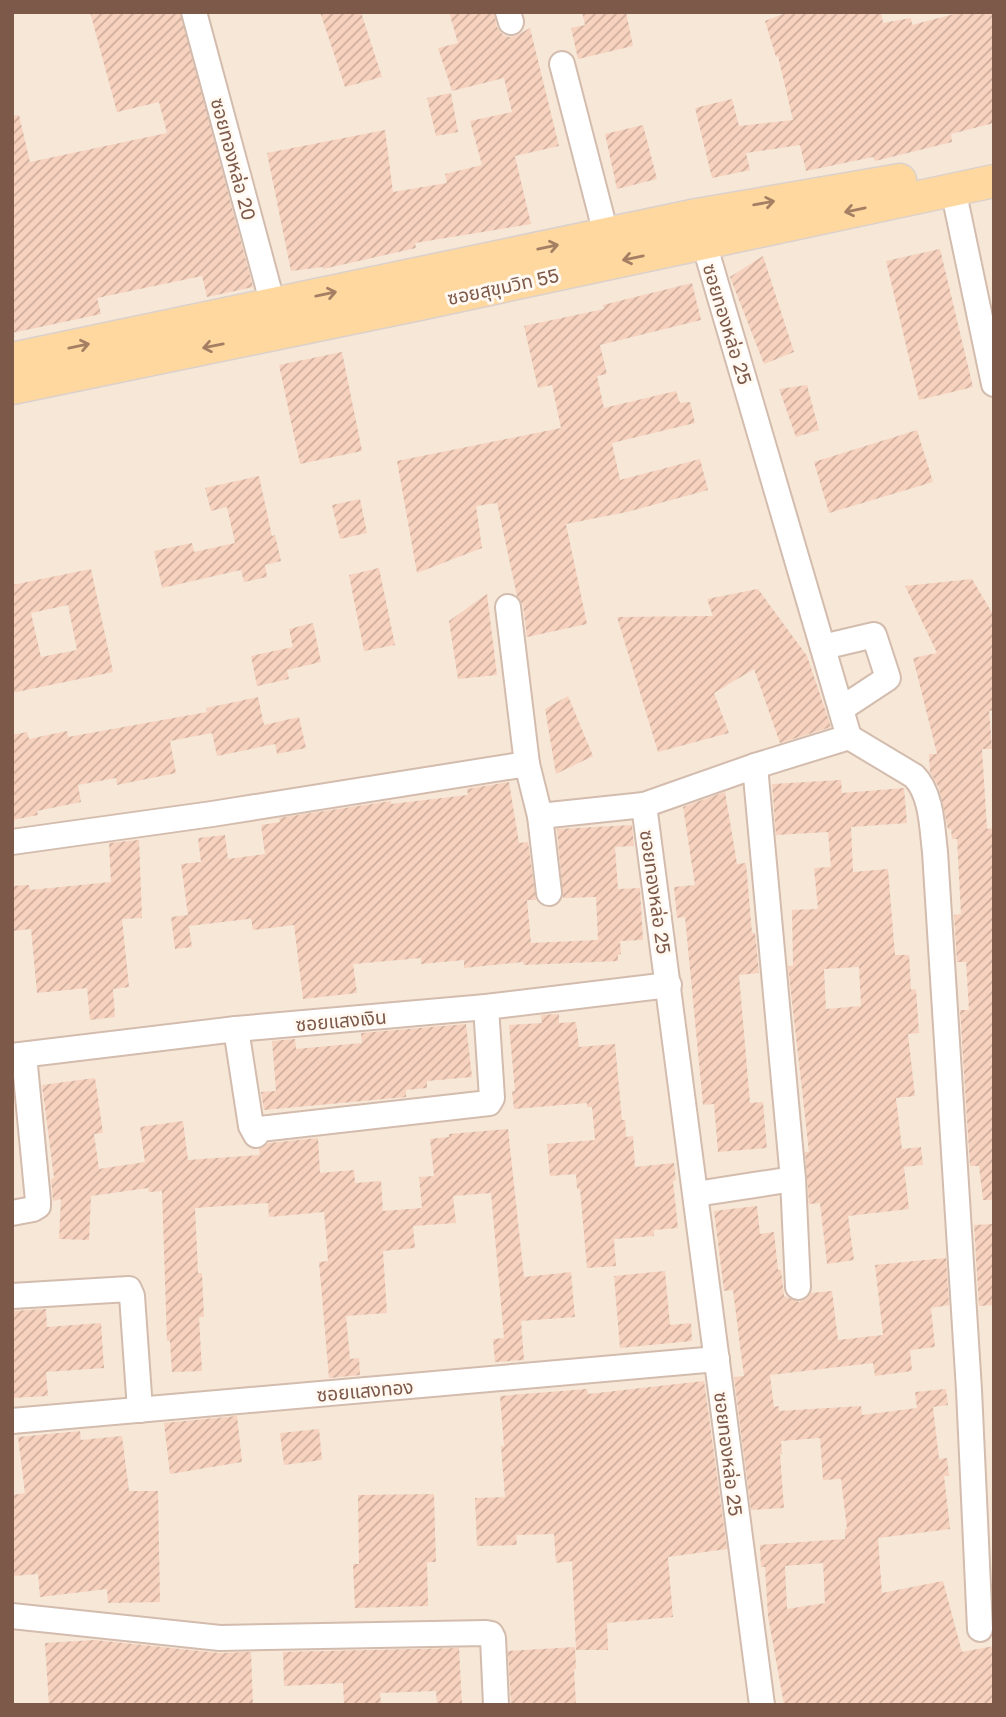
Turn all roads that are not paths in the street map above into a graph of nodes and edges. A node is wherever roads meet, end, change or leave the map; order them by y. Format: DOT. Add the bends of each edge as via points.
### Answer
graph roads {
  1 [pos="194,12"];
  2 [pos="562,64"];
  3 [pos="994,162"];
  4 [pos="952,180"];
  5 [pos="994,181"];
  6 [pos="700,229"];
  7 [pos="606,234"];
  8 [pos="430,287"];
  9 [pos="273,305"];
  10 [pos="12,359"];
  11 [pos="994,384"];
  12 [pos="12,388"];
  13 [pos="508,607"];
  14 [pos="823,647"];
  15 [pos="841,709"];
  16 [pos="849,737"];
  17 [pos="527,764"];
  18 [pos="755,765"];
  19 [pos="644,805"];
  20 [pos="540,816"];
  21 [pos="12,842"];
  22 [pos="549,893"];
  23 [pos="669,985"];
  24 [pos="486,1007"];
  25 [pos="236,1029"];
  26 [pos="18,1055"];
  27 [pos="793,1179"];
  28 [pos="696,1194"];
  29 [pos="12,1213"];
  30 [pos="798,1287"];
  31 [pos="12,1296"];
  32 [pos="717,1359"];
  33 [pos="140,1410"];
  34 [pos="12,1421"];
  35 [pos="12,1616"];
  36 [pos="980,1629"];
  37 [pos="496,1705"];
  38 [pos="762,1705"];
  1 -- 9 [label="street, ซอยทองหล่อ 20"];
  2 -- 7 [label="street"];
  3 -- 4 [label="main road, ซอยสุขุมวิท 55"];
  4 -- 5 [label="main road, ซอยสุขุมวิท 55"];
  4 -- 6 [label="main road, ซอยสุขุมวิท 55"];
  4 -- 11 [label="street"];
  6 -- 7 [label="main road, ซอยสุขุมวิท 55"];
  6 -- 8 [label="main road, ซอยสุขุมวิท 55, one-way"];
  6 -- 14 [label="street, ซอยทองหล่อ 25"];
  8 -- 7 [label="main road, ซอยสุขุมวิท 55, one-way"];
  9 -- 8 [label="main road, ซอยสุขุมวิท 55, one-way"];
  8 -- 12 [label="main road, ซอยสุขุมวิท 55, one-way"];
  10 -- 9 [label="main road, ซอยสุขุมวิท 55, one-way"];
  13 -- 17 [label="street"];
  14 -- 15 [label="street, ซอยทองหล่อ 25"];
  14 -- 15 [label="street" via="874,635 888,678"];
  15 -- 16 [label="street, ซอยทองหล่อ 25"];
  16 -- 18 [label="street, ซอยทองหล่อ 25"];
  16 -- 36 [label="street" via="914,776 930,815 969,1390"];
  17 -- 20 [label="street"];
  17 -- 21 [label="street"];
  18 -- 19 [label="street, ซอยทองหล่อ 25"];
  18 -- 27 [label="street"];
  19 -- 20 [label="street"];
  19 -- 23 [label="street, ซอยทองหล่อ 25"];
  20 -- 22 [label="street"];
  23 -- 24 [label="street, ซอยแสงเงิน"];
  23 -- 28 [label="street, ซอยทองหล่อ 25"];
  24 -- 25 [label="street, ซอยแสงเงิน"];
  24 -- 25 [label="street" via="491,1102 260,1129 256,1135"];
  25 -- 26 [label="street, ซอยแสงเงิน"];
  26 -- 29 [label="street" via="38,1206"];
  27 -- 28 [label="street"];
  27 -- 30 [label="street"];
  28 -- 32 [label="street, ซอยทองหล่อ 25"];
  31 -- 33 [label="street" via="129,1289"];
  32 -- 33 [label="street, ซอยแสงทอง"];
  32 -- 38 [label="street, ซอยทองหล่อ 25"];
  33 -- 34 [label="street, ซอยแสงทอง"];
  35 -- 37 [label="street" via="220,1638 486,1633 493,1638"];
}
